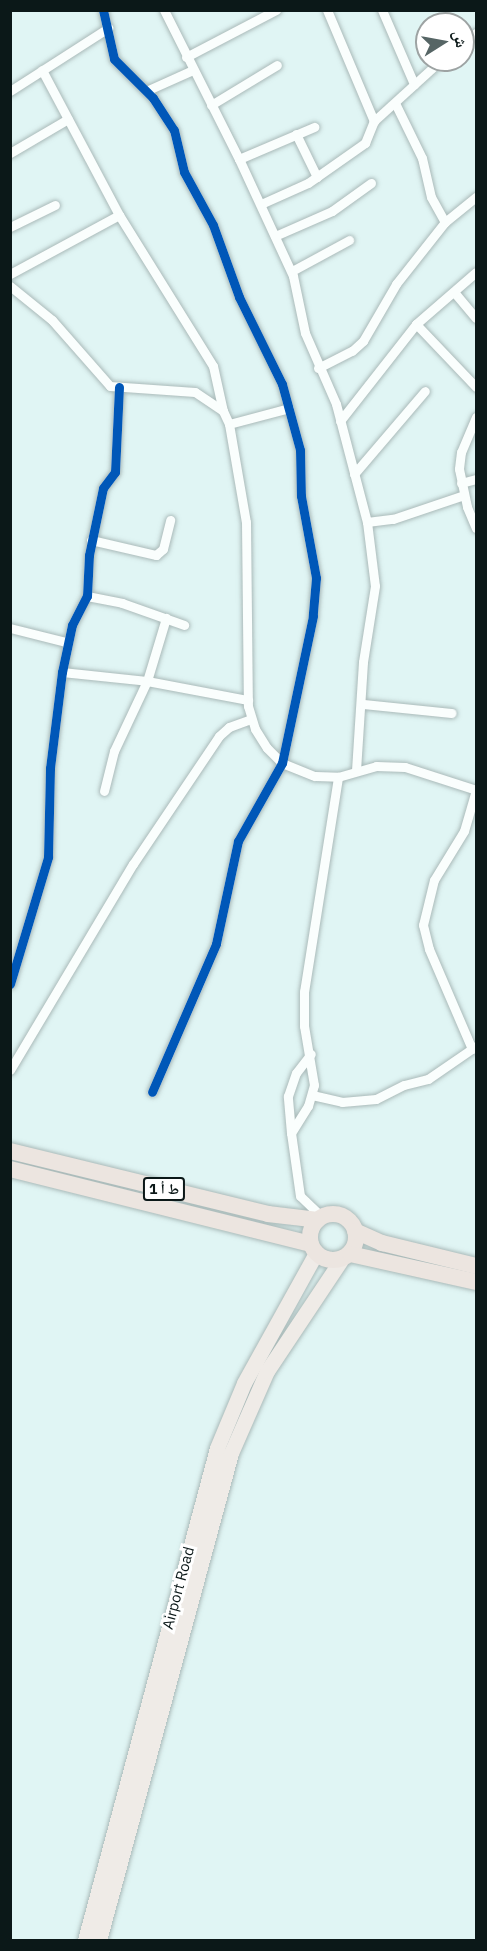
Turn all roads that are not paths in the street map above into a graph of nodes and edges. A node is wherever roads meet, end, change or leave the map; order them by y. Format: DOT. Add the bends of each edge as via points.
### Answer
graph roads {
  1 [pos="104,10"];
  2 [pos="276,10"];
  3 [pos="327,10"];
  4 [pos="382,10"];
  5 [pos="166,11"];
  6 [pos="108,28"];
  7 [pos="186,57"];
  8 [pos="277,65"];
  9 [pos="42,70"];
  10 [pos="193,70"];
  11 [pos="428,72"];
  12 [pos="414,84"];
  13 [pos="10,91"];
  14 [pos="146,91"];
  15 [pos="395,103"];
  16 [pos="211,105"];
  17 [pos="68,119"];
  18 [pos="374,121"];
  19 [pos="314,127"];
  20 [pos="296,134"];
  21 [pos="10,153"];
  22 [pos="239,159"];
  23 [pos="317,177"];
  24 [pos="371,183"];
  25 [pos="477,197"];
  26 [pos="261,204"];
  27 [pos="55,205"];
  28 [pos="119,215"];
  29 [pos="445,222"];
  30 [pos="10,227"];
  31 [pos="275,236"];
  32 [pos="349,240"];
  33 [pos="292,271"];
  34 [pos="477,272"];
  35 [pos="10,274"];
  36 [pos="10,286"];
  37 [pos="454,292"];
  38 [pos="477,318"];
  39 [pos="416,324"];
  40 [pos="318,368"];
  41 [pos="119,387"];
  42 [pos="477,387"];
  43 [pos="425,391"];
  44 [pos="289,408"];
  45 [pos="223,411"];
  46 [pos="477,417"];
  47 [pos="340,421"];
  48 [pos="229,424"];
  49 [pos="354,474"];
  50 [pos="477,479"];
  51 [pos="461,483"];
  52 [pos="464,495"];
  53 [pos="170,520"];
  54 [pos="367,522"];
  55 [pos="477,528"];
  56 [pos="91,540"];
  57 [pos="87,596"];
  58 [pos="166,618"];
  59 [pos="184,625"];
  60 [pos="10,628"];
  61 [pos="66,642"];
  62 [pos="62,672"];
  63 [pos="147,681"];
  64 [pos="248,700"];
  65 [pos="363,704"];
  66 [pos="453,713"];
  67 [pos="251,719"];
  68 [pos="282,763"];
  69 [pos="356,770"];
  70 [pos="338,777"];
  71 [pos="476,790"];
  72 [pos="104,791"];
  73 [pos="10,984"];
  74 [pos="474,1048"];
  75 [pos="311,1054"];
  76 [pos="10,1070"];
  77 [pos="152,1092"];
  78 [pos="312,1095"];
  79 [pos="291,1132"];
  80 [pos="10,1151"];
  81 [pos="10,1169"];
  82 [pos="320,1218"];
  83 [pos="355,1231"];
  84 [pos="314,1249"];
  85 [pos="345,1257"];
  86 [pos="477,1266"];
  87 [pos="477,1282"];
  88 [pos="85,1941"];
  89 [pos="99,1941"];
  1 -- 6 [label="street"];
  2 -- 7 [label="street"];
  3 -- 18 [label="street"];
  4 -- 12 [label="street"];
  5 -- 7 [label="street"];
  6 -- 9 [label="street"];
  6 -- 14 [label="street" via="114,58"];
  7 -- 10 [label="street"];
  8 -- 16 [label="street"];
  9 -- 13 [label="street"];
  9 -- 17 [label="street"];
  10 -- 14 [label="street"];
  10 -- 16 [label="street"];
  11 -- 12 [label="street"];
  12 -- 15 [label="street"];
  14 -- 44 [label="street" via="174,130 184,172 213,225 239,297 282,384"];
  15 -- 18 [label="street"];
  15 -- 29 [label="street" via="416,143 431,197"];
  16 -- 22 [label="street"];
  17 -- 21 [label="street"];
  17 -- 28 [label="street"];
  18 -- 23 [label="street" via="369,139"];
  19 -- 20 [label="street"];
  20 -- 22 [label="street"];
  20 -- 23 [label="street"];
  22 -- 26 [label="street"];
  23 -- 26 [label="street"];
  24 -- 31 [label="street" via="332,211"];
  25 -- 29 [label="street"];
  26 -- 31 [label="street"];
  27 -- 30 [label="street"];
  28 -- 35 [label="street"];
  28 -- 45 [label="street" via="213,366"];
  29 -- 40 [label="street" via="396,284 363,341"];
  31 -- 33 [label="street"];
  32 -- 33 [label="street"];
  33 -- 40 [label="street" via="305,333"];
  34 -- 37 [label="street"];
  36 -- 41 [label="street" via="52,320 101,380"];
  37 -- 38 [label="street"];
  37 -- 39 [label="street"];
  39 -- 42 [label="street"];
  39 -- 47 [label="street"];
  40 -- 47 [label="street"];
  41 -- 45 [label="street" via="195,392"];
  41 -- 56 [label="street" via="115,472 103,488"];
  43 -- 49 [label="street"];
  44 -- 48 [label="street"];
  44 -- 68 [label="street" via="300,450 301,496 316,597"];
  45 -- 48 [label="street"];
  46 -- 51 [label="street" via="462,452"];
  47 -- 49 [label="street"];
  48 -- 64 [label="street" via="248,546"];
  49 -- 54 [label="street"];
  50 -- 51 [label="street"];
  51 -- 52 [label="street"];
  52 -- 54 [label="street" via="393,519"];
  52 -- 55 [label="street"];
  53 -- 56 [label="street" via="163,549 156,555"];
  54 -- 65 [label="street" via="375,586 363,662"];
  56 -- 57 [label="street"];
  57 -- 58 [label="street"];
  57 -- 61 [label="street"];
  58 -- 59 [label="street"];
  58 -- 63 [label="street"];
  60 -- 61 [label="street"];
  61 -- 62 [label="street"];
  62 -- 63 [label="street"];
  62 -- 73 [label="street" via="50,768 48,857"];
  63 -- 64 [label="street"];
  63 -- 72 [label="street" via="114,751"];
  64 -- 67 [label="street"];
  65 -- 66 [label="street"];
  65 -- 69 [label="street"];
  67 -- 68 [label="street" via="260,739"];
  67 -- 76 [label="street" via="229,727 213,746 133,864"];
  68 -- 70 [label="street" via="315,776"];
  68 -- 77 [label="street" via="238,841 216,944"];
  69 -- 70 [label="street"];
  69 -- 71 [label="street" via="405,767"];
  70 -- 75 [label="street" via="304,992 304,1026"];
  71 -- 74 [label="street" via="464,831 432,886 423,924 429,949"];
  74 -- 78 [label="street" via="428,1079 404,1085 376,1099 342,1101"];
  75 -- 78 [label="street"];
  75 -- 79 [label="street" via="296,1073 288,1096"];
  78 -- 79 [label="street"];
  79 -- 82 [label="street" via="300,1196"];
  80 -- 82 [label="highway, ط أ 1" via="268,1214"];
  81 -- 84 [label="highway, ط أ 1"];
  82 -- 83 [label="highway" via="339,1215"];
  82 -- 84 [label="highway" via="312,1228"];
  83 -- 85 [label="highway" via="356,1243"];
  83 -- 86 [label="highway" via="382,1243"];
  84 -- 85 [label="highway" via="327,1260"];
  84 -- 88 [label="main road, Airport Road" via="244,1383 217,1448"];
  85 -- 87 [label="highway"];
  85 -- 89 [label="main road, Airport Road" via="267,1371 231,1453"];
}
